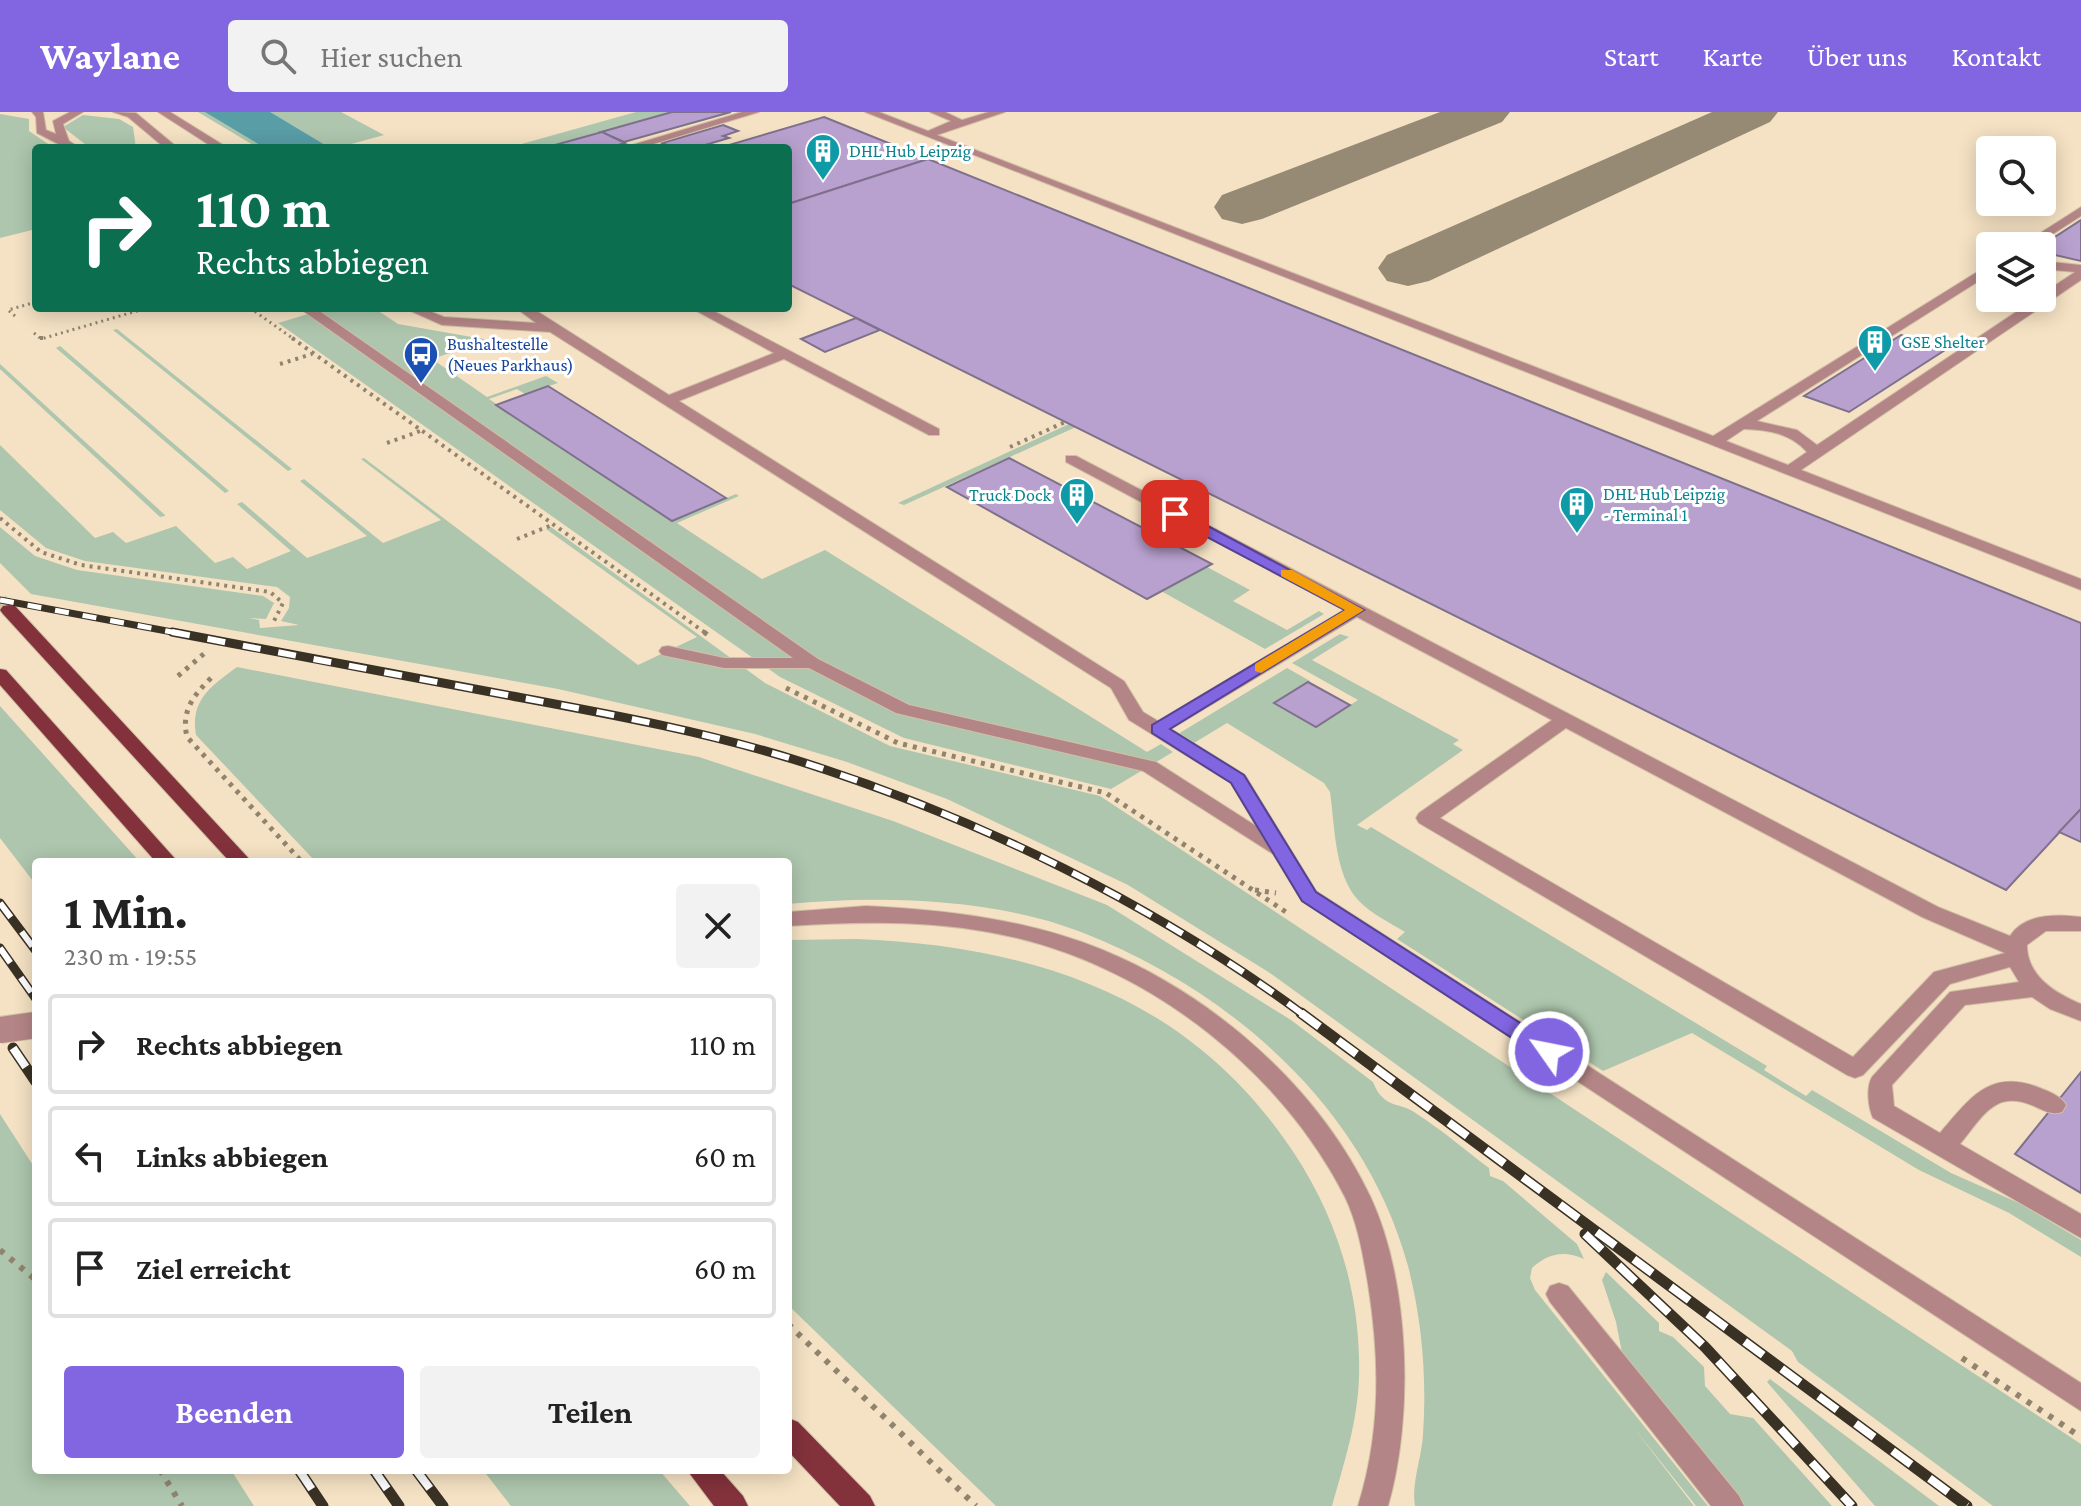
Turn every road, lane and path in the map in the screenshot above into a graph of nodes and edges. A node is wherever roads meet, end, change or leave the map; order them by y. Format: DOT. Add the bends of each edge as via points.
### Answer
graph roads {
  1 [pos="37,112"];
  2 [pos="78,112"];
  3 [pos="118,112"];
  4 [pos="163,112"];
  5 [pos="754,112"];
  6 [pos="870,112"];
  7 [pos="918,112"];
  8 [pos="935,112"];
  9 [pos="1000,112"];
  10 [pos="891,120"];
  11 [pos="955,126"];
  12 [pos="928,134"];
  13 [pos="67,144"];
  14 [pos="68,144"];
  15 [pos="167,144"];
  16 [pos="215,144"];
  17 [pos="642,144"];
  18 [pos="2081,211"];
  19 [pos="2048,232"];
  20 [pos="2056,267"];
  21 [pos="2081,271"];
  22 [pos="1976,277"];
  23 [pos="32,303"];
  24 [pos="133,312"];
  25 [pos="255,312"];
  26 [pos="312,312"];
  27 [pos="421,312"];
  28 [pos="529,312"];
  29 [pos="705,312"];
  30 [pos="15,316"];
  31 [pos="553,328"];
  32 [pos="34,333"];
  33 [pos="313,354"];
  34 [pos="784,354"];
  35 [pos="280,364"];
  36 [pos="667,401"];
  37 [pos="1065,422"];
  38 [pos="1741,425"];
  39 [pos="421,431"];
  40 [pos="934,432"];
  41 [pos="1715,441"];
  42 [pos="387,443"];
  43 [pos="1010,447"];
  44 [pos="1815,453"];
  45 [pos="1071,459"];
  46 [pos="1789,471"];
  47 [pos="0,518"];
  48 [pos="553,524"];
  49 [pos="517,539"];
  50 [pos="2081,585"];
  51 [pos="9,610"];
  52 [pos="1356,610"];
  53 [pos="274,621"];
  54 [pos="668,651"];
  55 [pos="206,652"];
  56 [pos="748,663"];
  57 [pos="812,663"];
  58 [pos="0,674"];
  59 [pos="178,676"];
  60 [pos="211,678"];
  61 [pos="1565,720"];
  62 [pos="1158,729"];
  63 [pos="1282,852"];
  64 [pos="164,858"];
  65 [pos="238,858"];
  66 [pos="298,858"];
  67 [pos="1292,916"];
  68 [pos="792,919"];
  69 [pos="2081,924"];
  70 [pos="2014,952"];
  71 [pos="2036,988"];
  72 [pos="2081,1013"];
  73 [pos="32,1026"];
  74 [pos="0,1030"];
  75 [pos="2054,1105"];
  76 [pos="1942,1148"];
  77 [pos="2081,1227"];
  78 [pos="0,1250"];
  79 [pos="32,1277"];
  80 [pos="1559,1294"];
  81 [pos="792,1328"];
  82 [pos="1949,1350"];
  83 [pos="2081,1398"];
  84 [pos="792,1435"];
  85 [pos="2081,1437"];
  86 [pos="162,1474"];
  87 [pos="705,1474"];
  88 [pos="182,1506"];
  89 [pos="733,1506"];
  90 [pos="860,1506"];
  91 [pos="976,1506"];
  92 [pos="1373,1506"];
  93 [pos="1729,1506"];
  1 -- 13 [label="street" via="41,131"];
  2 -- 14 [label="street" via="57,123"];
  3 -- 15 [label="street" via="132,115"];
  4 -- 16 [label="street"];
  5 -- 17 [label="street"];
  6 -- 10 [label="street"];
  7 -- 10 [label="street"];
  8 -- 11 [label="street" via="957,120"];
  9 -- 11 [label="street"];
  10 -- 12 [label="street"];
  11 -- 12 [label="street"];
  12 -- 41 [label="street"];
  18 -- 19 [label="street"];
  20 -- 21 [label="street"];
  21 -- 44 [label="street"];
  22 -- 38 [label="street"];
  23 -- 30 [label="path" via="8,310"];
  24 -- 32 [label="path" via="41,339"];
  25 -- 33 [label="path"];
  26 -- 57 [label="street"];
  27 -- 31 [label="street" via="442,321"];
  28 -- 31 [label="street"];
  29 -- 34 [label="street"];
  31 -- 36 [label="street"];
  33 -- 35 [label="path"];
  33 -- 39 [label="path"];
  34 -- 36 [label="street"];
  34 -- 40 [label="street"];
  36 -- 62 [label="street" via="1118,685 1136,716"];
  37 -- 43 [label="path"];
  38 -- 41 [label="street"];
  38 -- 44 [label="street" via="1788,432 1808,442"];
  39 -- 42 [label="path"];
  39 -- 48 [label="path"];
  41 -- 46 [label="street"];
  44 -- 46 [label="street"];
  45 -- 52 [label="street"];
  46 -- 50 [label="street"];
  47 -- 53 [label="path" via="41,552 81,565 270,592 283,603"];
  48 -- 49 [label="path"];
  48 -- 56 [label="path"];
  51 -- 65 [label="main road"];
  52 -- 61 [label="street"];
  52 -- 62 [label="street"];
  54 -- 56 [label="street"];
  55 -- 59 [label="path"];
  56 -- 57 [label="street"];
  56 -- 67 [label="path" via="776,683 898,743 1106,793"];
  57 -- 63 [label="street" via="903,709 1149,766"];
  58 -- 64 [label="main road"];
  60 -- 66 [label="path" via="187,704 187,737"];
  61 -- 70 [label="street"];
  61 -- 70 [label="street" via="1426,818 1855,1069 1942,978"];
  62 -- 63 [label="street" via="1238,779"];
  63 -- 83 [label="street" via="1309,896"];
  68 -- 92 [label="street" via="892,912 976,921 1059,941 1130,970 1193,1007 1262,1063 1310,1119 1360,1202 1379,1268 1394,1387 1382,1482"];
  69 -- 70 [label="street" via="2046,922 2030,927 2019,935"];
  70 -- 71 [label="street"];
  71 -- 72 [label="street"];
  71 -- 76 [label="street" via="1958,998 1880,1083 1882,1111"];
  73 -- 74 [label="street, bridge"];
  75 -- 76 [label="street" via="2010,1088 1992,1092"];
  76 -- 77 [label="street"];
  78 -- 79 [label="path"];
  80 -- 93 [label="street"];
  81 -- 91 [label="path"];
  82 -- 85 [label="path"];
  84 -- 90 [label="main road"];
  86 -- 88 [label="path"];
  87 -- 89 [label="main road"];
}
